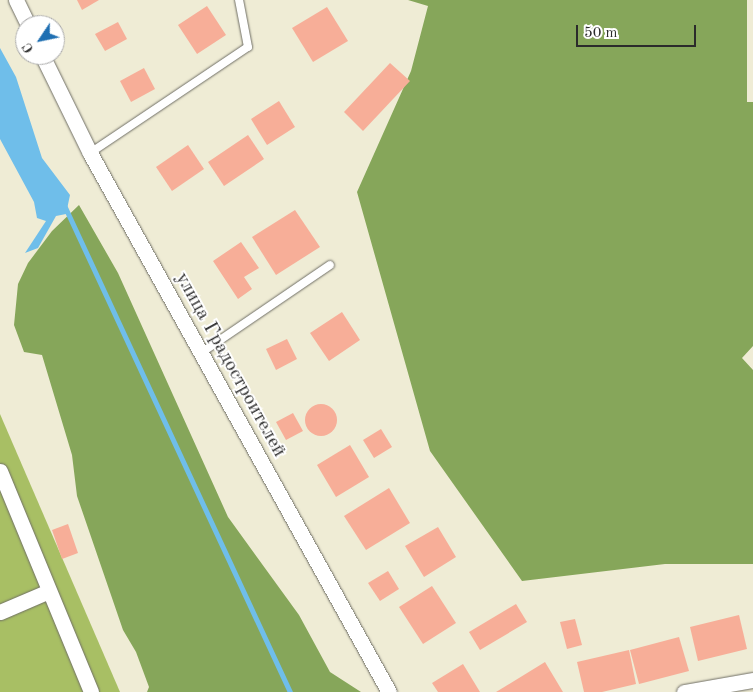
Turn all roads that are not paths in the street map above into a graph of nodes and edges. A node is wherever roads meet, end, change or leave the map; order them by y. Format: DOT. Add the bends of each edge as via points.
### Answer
graph roads {
  1 [pos="16,0"];
  2 [pos="239,0"];
  3 [pos="23,15"];
  4 [pos="47,65"];
  5 [pos="90,153"];
  6 [pos="330,265"];
  7 [pos="201,353"];
  8 [pos="0,471"];
  9 [pos="50,591"];
  10 [pos="0,612"];
  11 [pos="753,680"];
  12 [pos="91,692"];
  13 [pos="388,692"];
  14 [pos="684,692"];
  1 -- 3 [label="street"];
  2 -- 5 [label="lane" via="248,47"];
  4 -- 5 [label="street, улица Градостроителей"];
  5 -- 7 [label="street, улица Градостроителей"];
  6 -- 7 [label="lane"];
  7 -- 13 [label="street, улица Градостроителей"];
  8 -- 9 [label="street"];
  9 -- 10 [label="street"];
  9 -- 12 [label="street"];
  11 -- 14 [label="street"];
}
